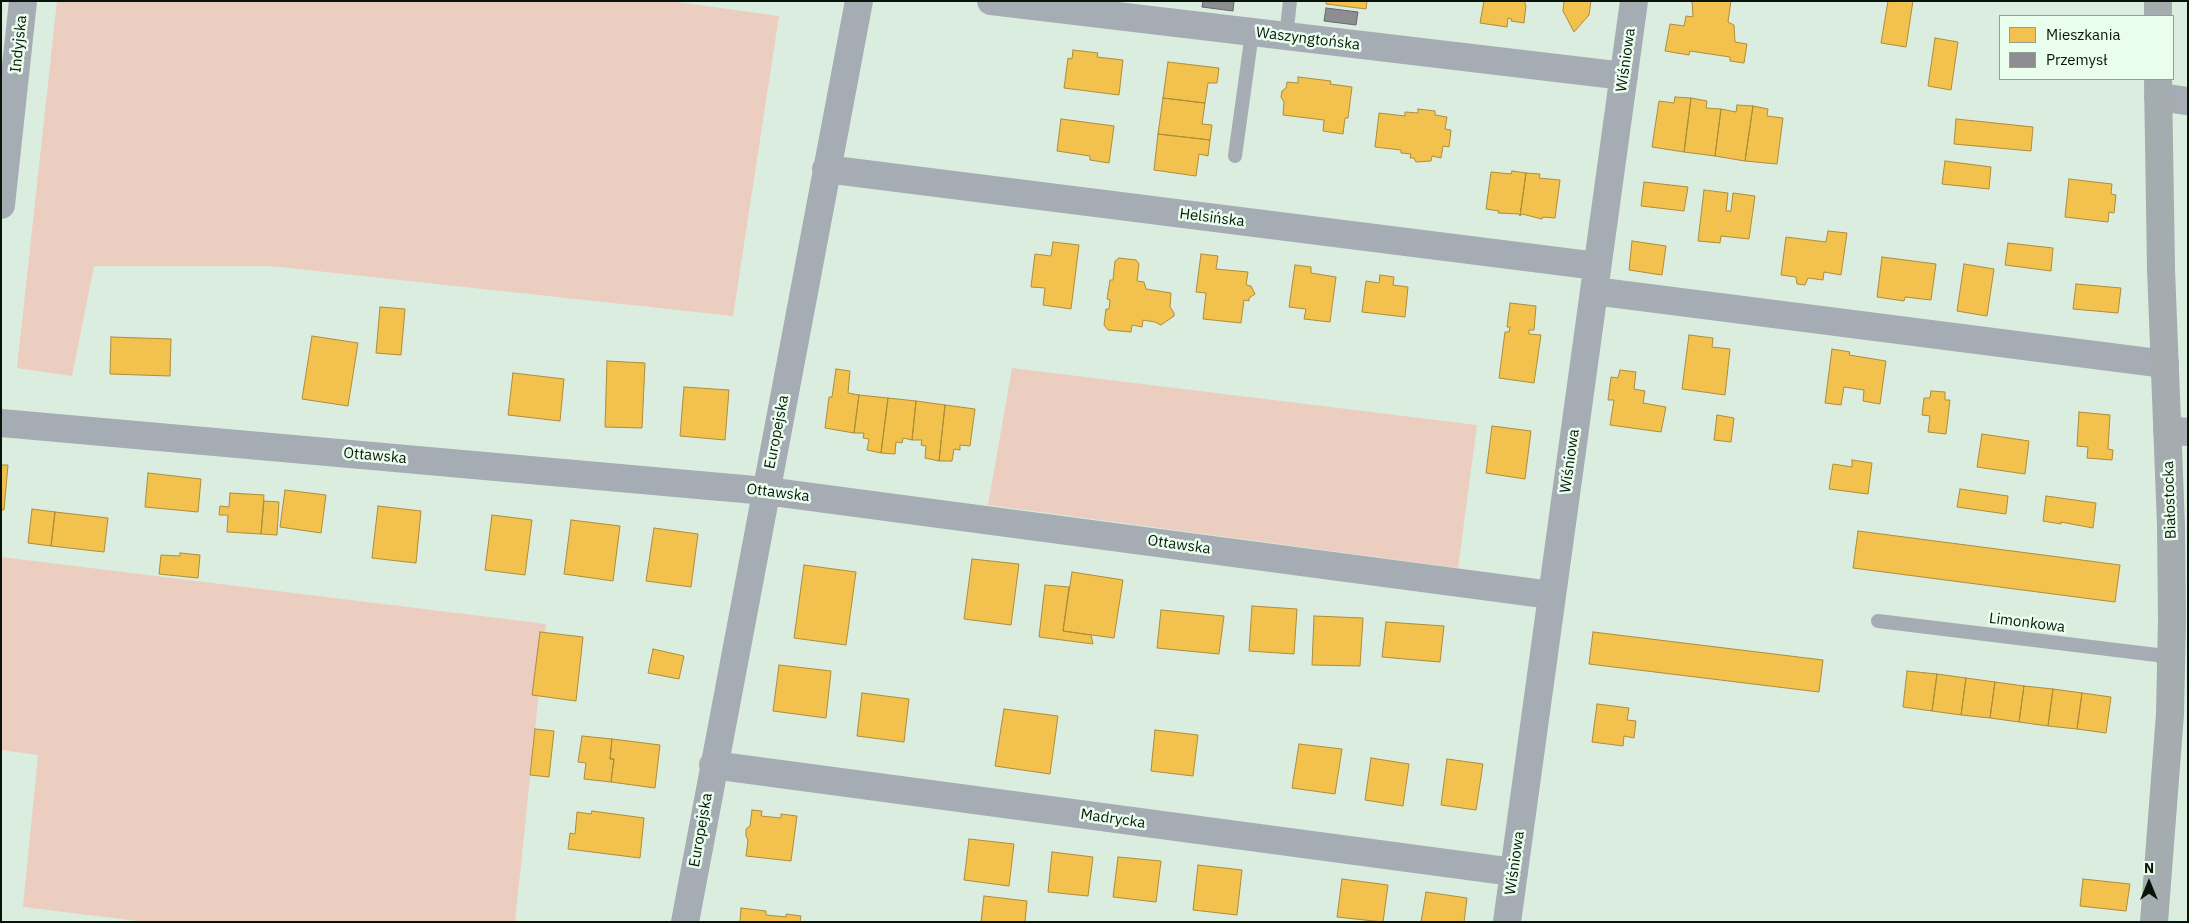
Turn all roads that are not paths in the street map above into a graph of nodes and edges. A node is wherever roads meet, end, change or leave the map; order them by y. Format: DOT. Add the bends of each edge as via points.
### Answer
graph roads {
  1 [pos="23,1"];
  2 [pos="859,1"];
  3 [pos="991,1"];
  4 [pos="1290,1"];
  5 [pos="1634,1"];
  6 [pos="2158,1"];
  7 [pos="2158,15"];
  8 [pos="1252,33"];
  9 [pos="1286,37"];
  10 [pos="1624,76"];
  11 [pos="2158,88"];
  12 [pos="2188,101"];
  13 [pos="1235,156"];
  14 [pos="826,169"];
  15 [pos="1,205"];
  16 [pos="1595,279"];
  17 [pos="2164,364"];
  18 [pos="1,423"];
  19 [pos="2178,431"];
  20 [pos="766,490"];
  21 [pos="1551,595"];
  22 [pos="1878,621"];
  23 [pos="2171,661"];
  24 [pos="713,765"];
  25 [pos="1513,872"];
  26 [pos="684,922"];
  27 [pos="1507,922"];
  28 [pos="2154,922"];
  1 -- 15 [label="street, Indyjska"];
  2 -- 14 [label="street, Europejska"];
  3 -- 8 [label="street, Waszyngtońska"];
  4 -- 9 [label="lane"];
  5 -- 10 [label="street, Wiśniowa"];
  6 -- 7 [label="street"];
  8 -- 9 [label="street, Waszyngtońska"];
  8 -- 13 [label="lane"];
  9 -- 10 [label="street, Waszyngtońska"];
  10 -- 16 [label="street, Wiśniowa"];
  11 -- 12 [label="street"];
  11 -- 17 [label="street, Białostocka"];
  14 -- 16 [label="street, Helsińska"];
  14 -- 20 [label="street, Europejska"];
  16 -- 17 [label="street, Helsińska"];
  16 -- 21 [label="street, Wiśniowa"];
  17 -- 19 [label="street, Białostocka"];
  18 -- 20 [label="street, Ottawska"];
  19 -- 23 [label="street, Białostocka" via="2171,525"];
  20 -- 21 [label="street, Ottawska"];
  20 -- 24 [label="street, Europejska"];
  21 -- 25 [label="street, Wiśniowa"];
  22 -- 23 [label="lane, Limonkowa" via="2157,655"];
  23 -- 28 [label="street, Białostocka"];
  24 -- 25 [label="street, Madrycka"];
  24 -- 26 [label="street, Europejska"];
  25 -- 27 [label="street, Wiśniowa"];
}
